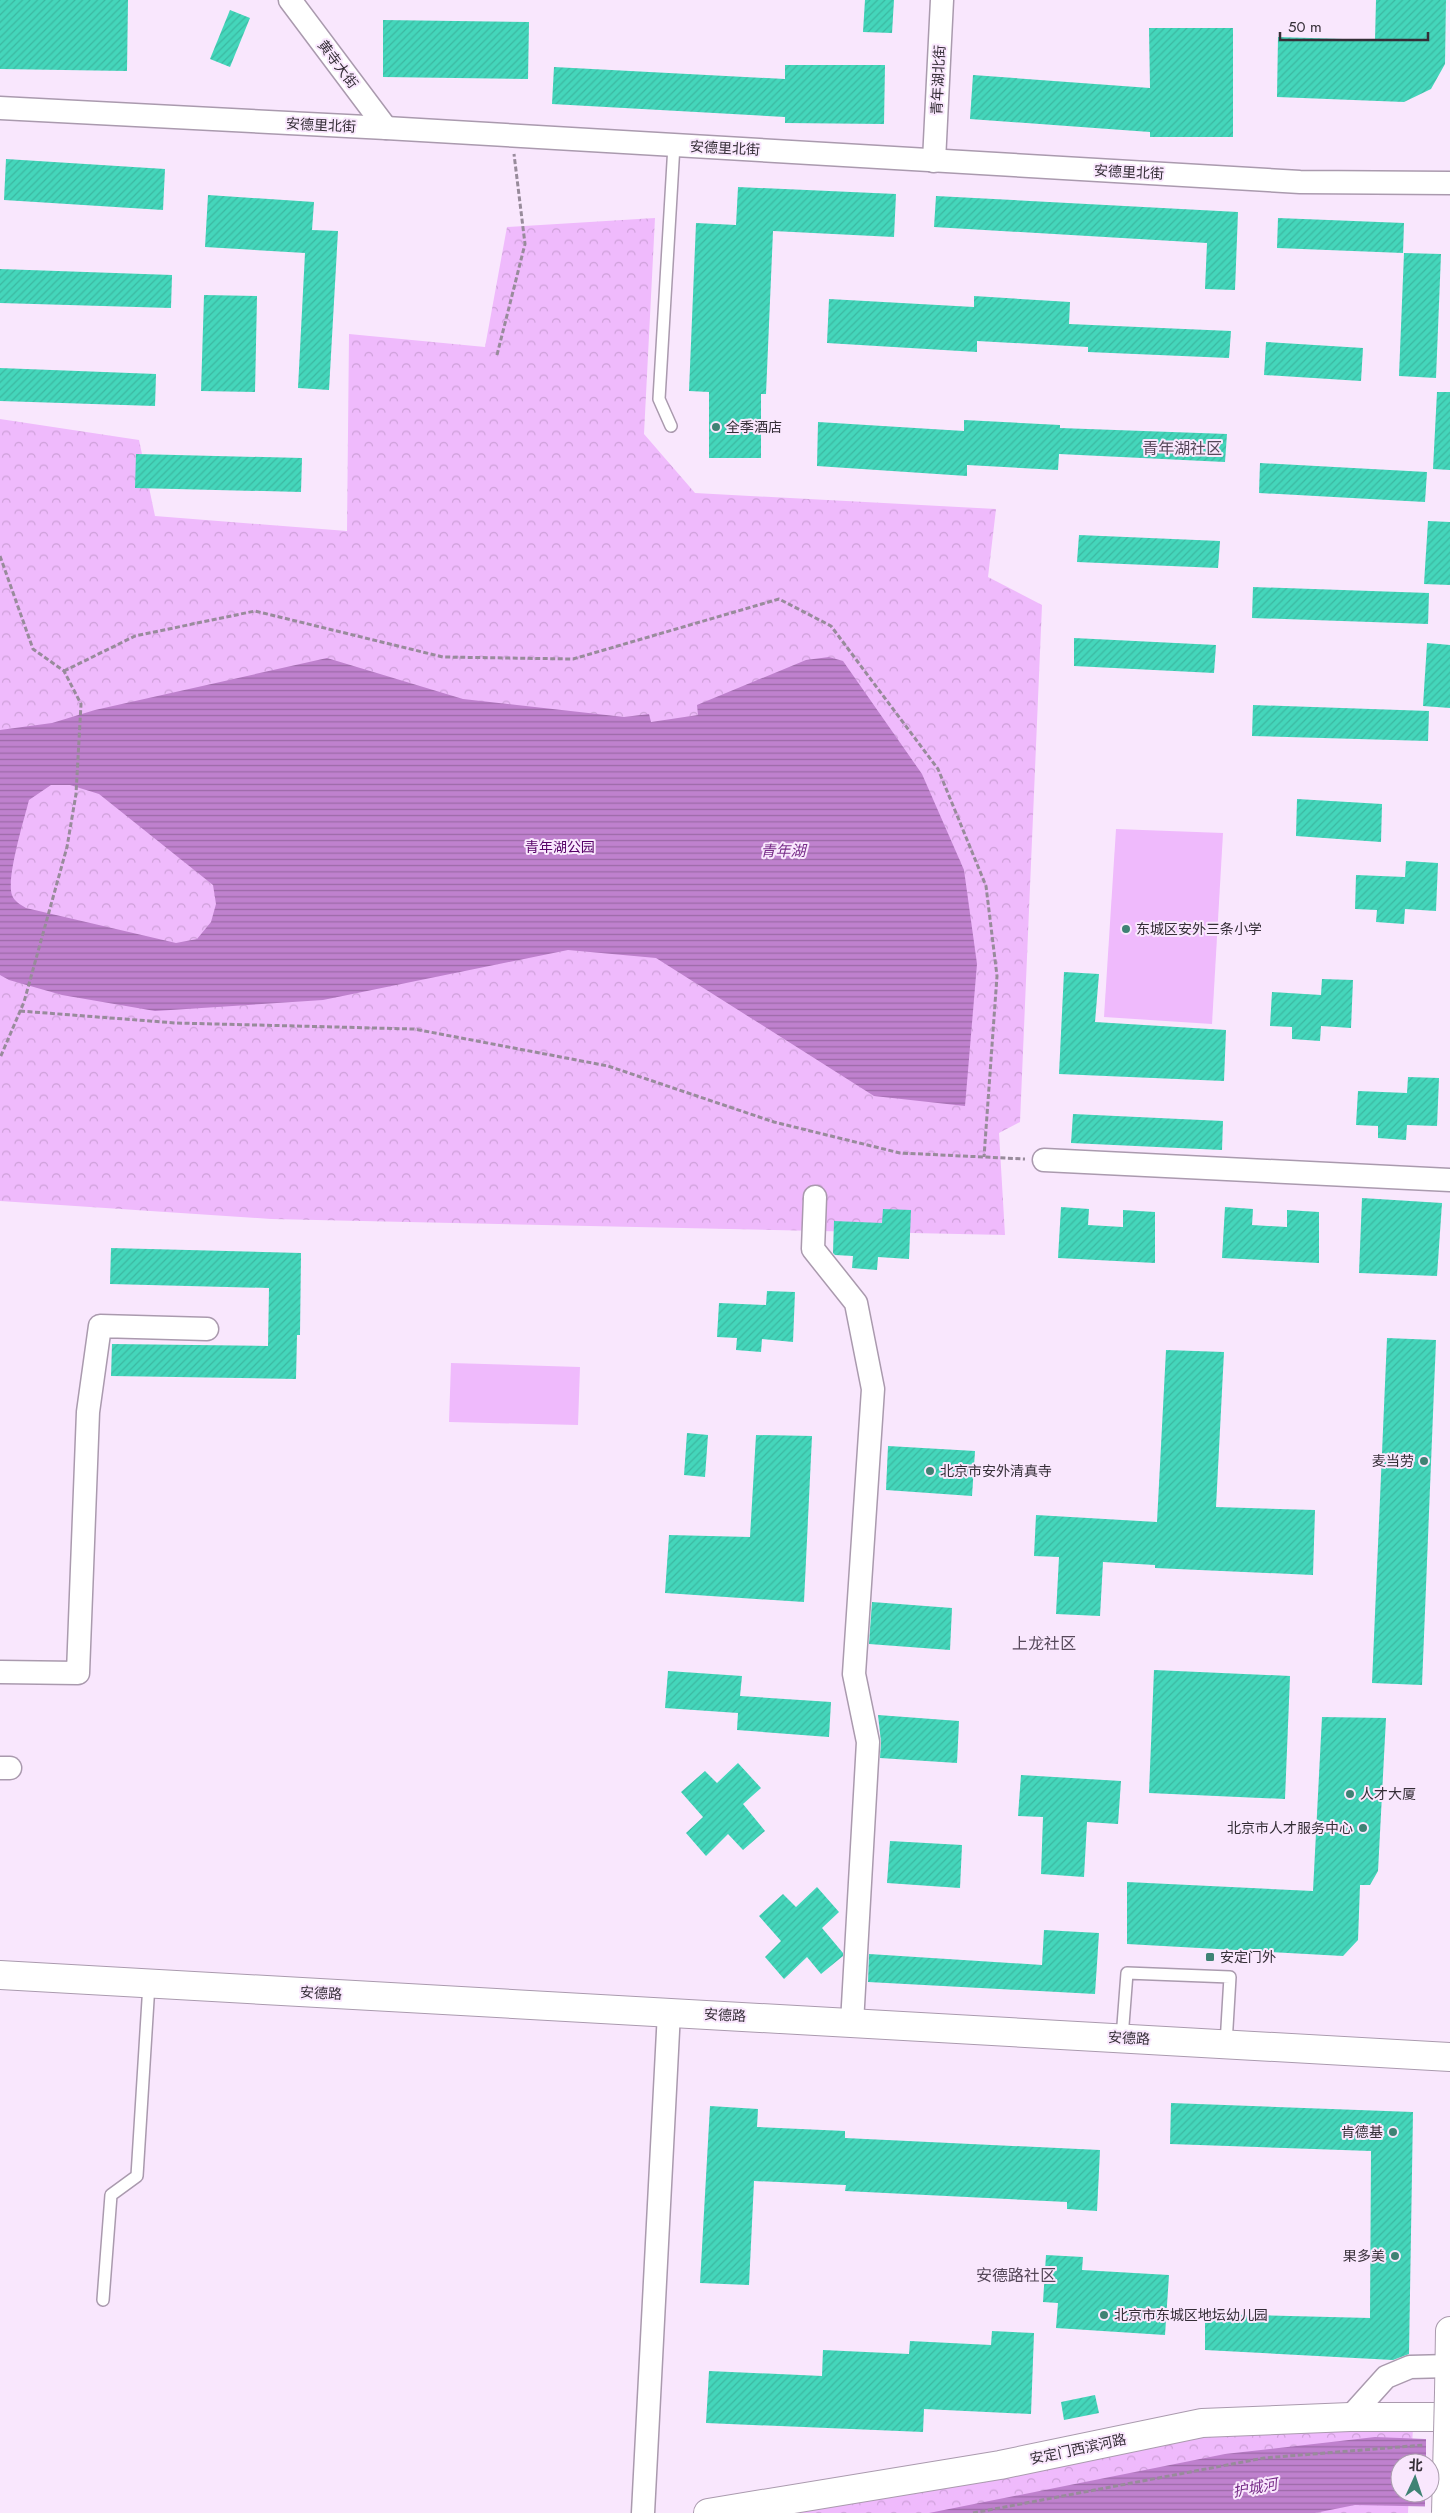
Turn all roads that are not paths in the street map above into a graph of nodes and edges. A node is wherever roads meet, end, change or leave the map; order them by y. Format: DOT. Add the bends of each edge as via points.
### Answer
graph roads {
  1 [pos="290,0"];
  2 [pos="942,0"];
  3 [pos="0,108"];
  4 [pos="386,128"];
  5 [pos="674,145"];
  6 [pos="934,161"];
  7 [pos="1450,183"];
  8 [pos="671,426"];
  9 [pos="1044,1160"];
  10 [pos="1450,1180"];
  11 [pos="815,1197"];
  12 [pos="206,1329"];
  13 [pos="0,1672"];
  14 [pos="0,1975"];
  15 [pos="149,1984"];
  16 [pos="669,2012"];
  17 [pos="852,2023"];
  18 [pos="1122,2038"];
  19 [pos="1226,2044"];
  20 [pos="1450,2057"];
  21 [pos="103,2300"];
  22 [pos="1450,2331"];
  23 [pos="1449,2366"];
  24 [pos="1449,2405"];
  25 [pos="1350,2416"];
  26 [pos="642,2513"];
  27 [pos="708,2513"];
  28 [pos="1446,2513"];
  1 -- 4 [label="street, 黄寺大街"];
  2 -- 6 [label="street, 青年湖北街"];
  3 -- 4 [label="street, 安德里北街"];
  4 -- 5 [label="street, 安德里北街"];
  5 -- 6 [label="street, 安德里北街"];
  5 -- 8 [label="lane" via="658,399"];
  6 -- 7 [label="street, 安德里北街" via="1300,182"];
  9 -- 10 [label="street"];
  11 -- 17 [label="street" via="813,1249 856,1303 873,1389 854,1674 868,1742"];
  12 -- 13 [label="street" via="100,1326 88,1412 78,1673"];
  14 -- 15 [label="street, 安德路"];
  15 -- 16 [label="street, 安德路"];
  15 -- 21 [label="lane" via="137,2176 111,2194"];
  16 -- 17 [label="street, 安德路"];
  16 -- 26 [label="street"];
  17 -- 18 [label="street, 安德路"];
  18 -- 19 [label="street, 安德路"];
  18 -- 19 [label="lane" via="1127,1973 1230,1977"];
  19 -- 20 [label="street, 安德路"];
  22 -- 23 [label="street"];
  23 -- 24 [label="street"];
  23 -- 25 [label="street" via="1410,2367 1386,2377"];
  24 -- 25 [label="street, 安定门西滨河路"];
  24 -- 28 [label="street, bridge"];
  25 -- 27 [label="street, 安定门西滨河路" via="1202,2423 1000,2465"];
}
